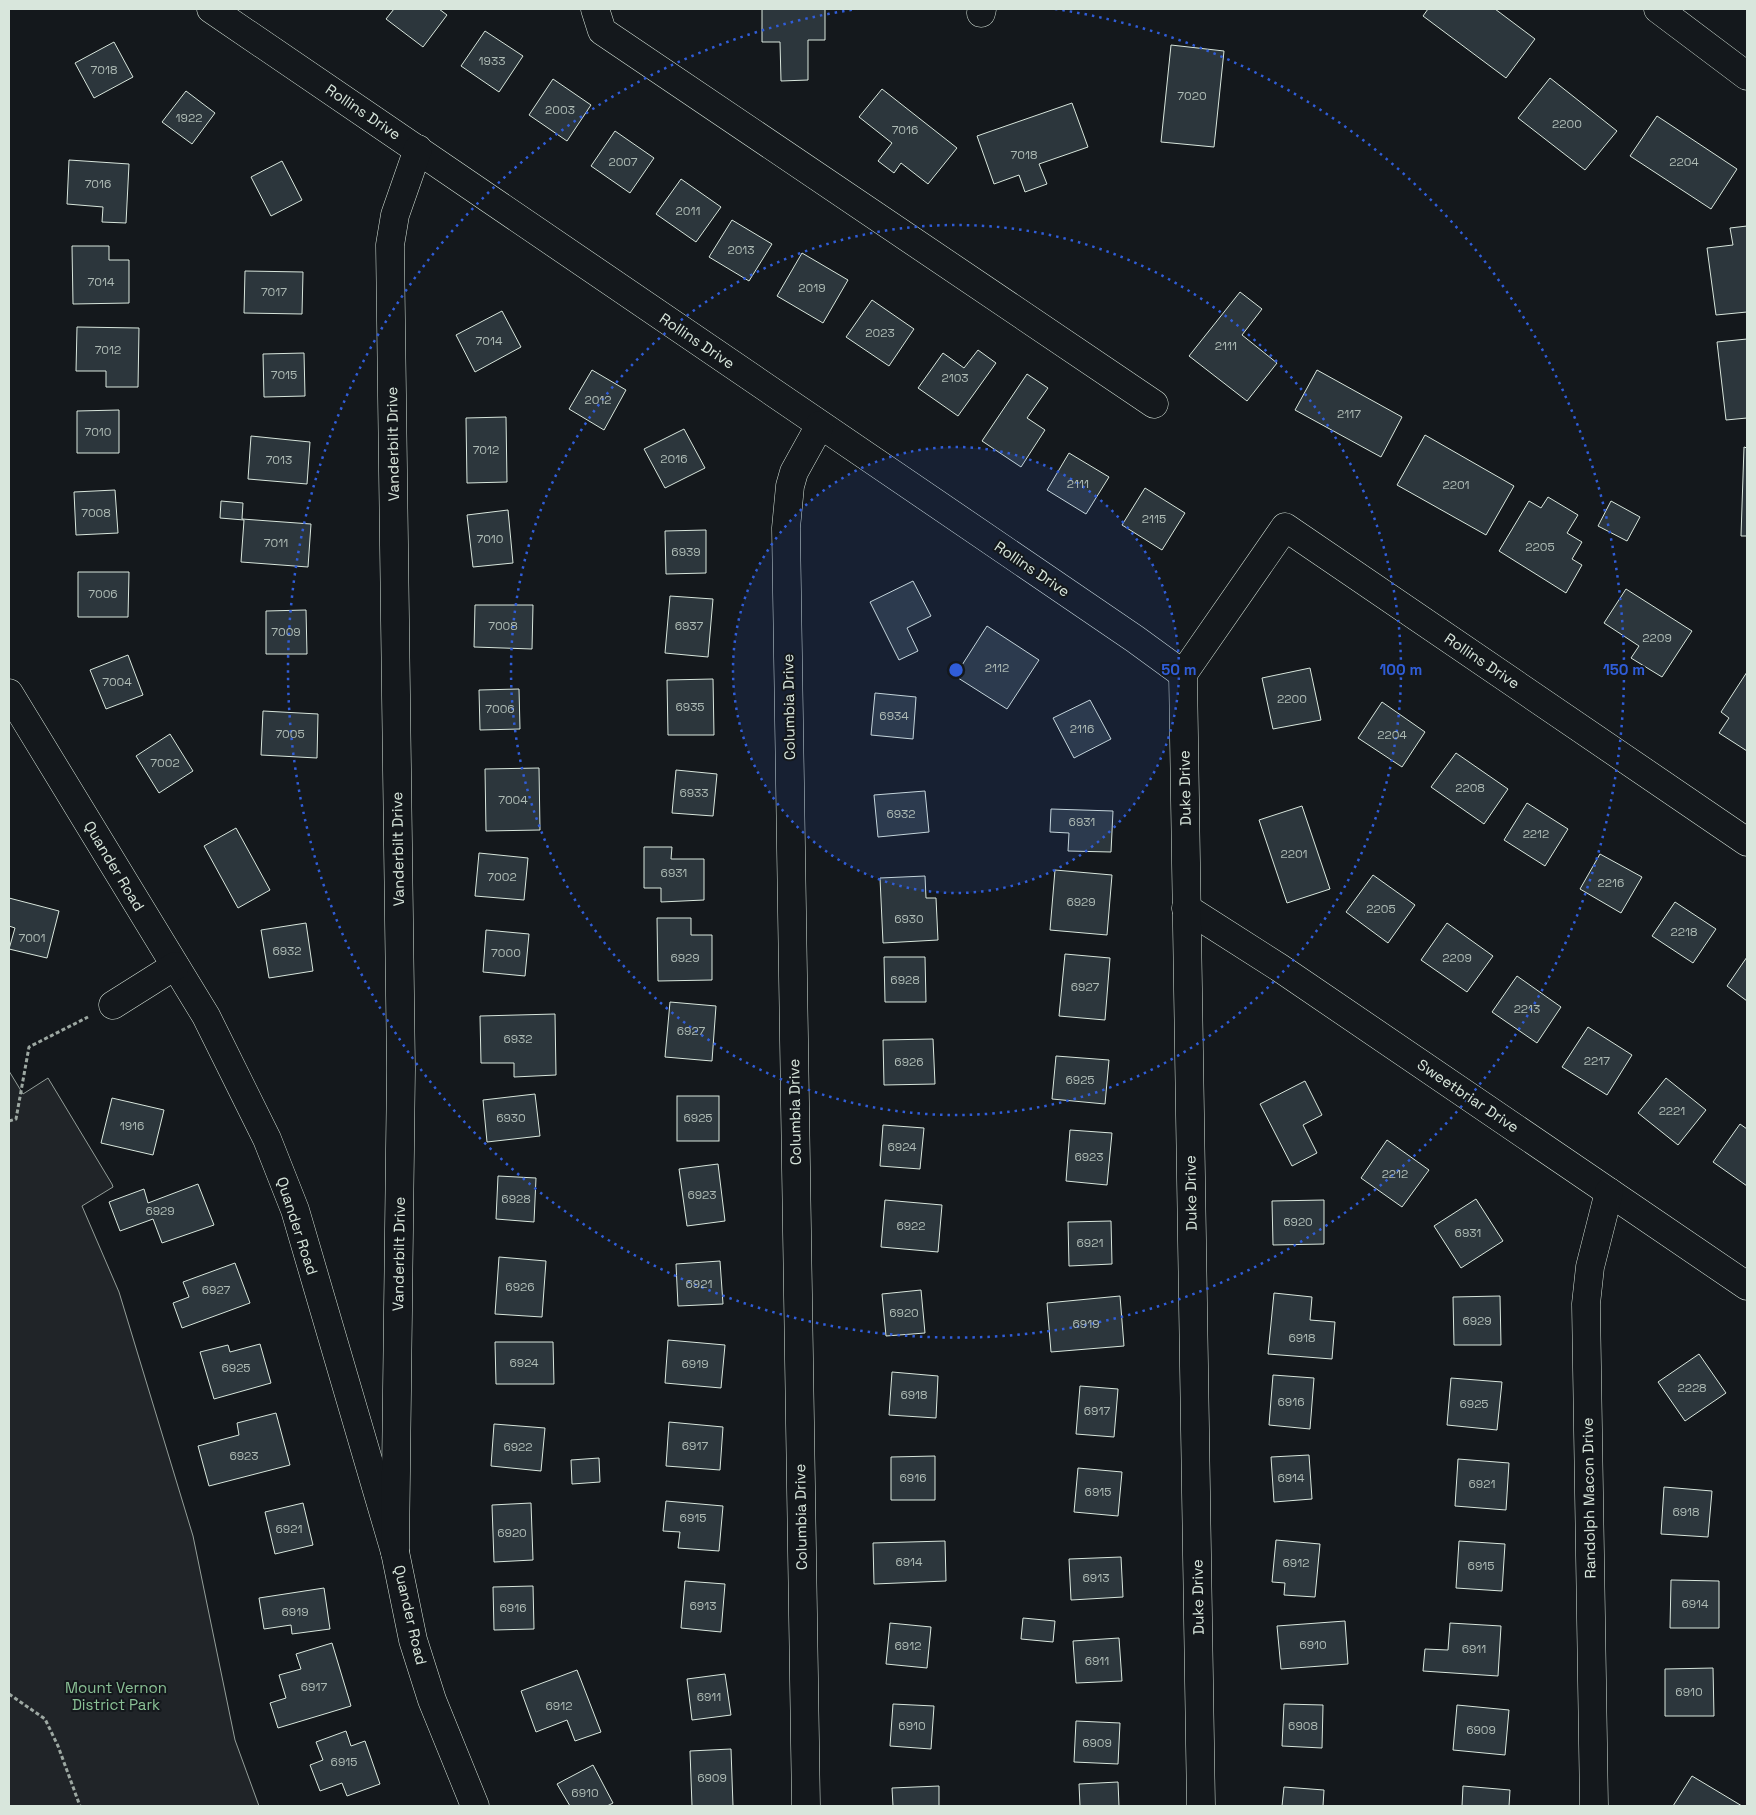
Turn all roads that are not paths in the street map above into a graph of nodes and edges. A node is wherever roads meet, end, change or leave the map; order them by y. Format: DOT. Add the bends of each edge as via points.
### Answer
graph roads {
  1 [pos="211,9"];
  2 [pos="595,9"];
  3 [pos="1658,9"];
  4 [pos="1747,76"];
  5 [pos="418,149"];
  6 [pos="1154,404"];
  7 [pos="820,425"];
  8 [pos="1183,674"];
  9 [pos="9,693"];
  10 [pos="1747,842"];
  11 [pos="1186,908"];
  12 [pos="175,966"];
  13 [pos="113,1005"];
  14 [pos="1610,1192"];
  15 [pos="1747,1286"];
  16 [pos="395,1552"];
  17 [pos="475,1806"];
  18 [pos="806,1806"];
  19 [pos="1201,1806"];
  20 [pos="1594,1806"];
  1 -- 5 [label="street, Rollins Drive"];
  2 -- 6 [label="street" via="602,31"];
  3 -- 4 [label="street"];
  5 -- 7 [label="street, Rollins Drive"];
  5 -- 16 [label="street, Vanderbilt Drive" via="395,215 390,245 401,1069"];
  7 -- 8 [label="street, Rollins Drive"];
  7 -- 18 [label="street, Columbia Drive" via="794,472 786,528"];
  8 -- 10 [label="street, Rollins Drive" via="1285,527"];
  8 -- 11 [label="street, Duke Drive"];
  9 -- 12 [label="street, Quander Road"];
  11 -- 14 [label="street, Sweetbriar Drive"];
  11 -- 19 [label="street, Duke Drive"];
  12 -- 13 [label="street"];
  12 -- 16 [label="street, Quander Road" via="206,1016 258,1121 295,1210"];
  14 -- 15 [label="street, Sweetbriar Drive"];
  14 -- 20 [label="street, Randolph Macon Drive" via="1590,1267 1586,1304"];
  16 -- 17 [label="street, Quander Road" via="413,1640 432,1700"];
}
